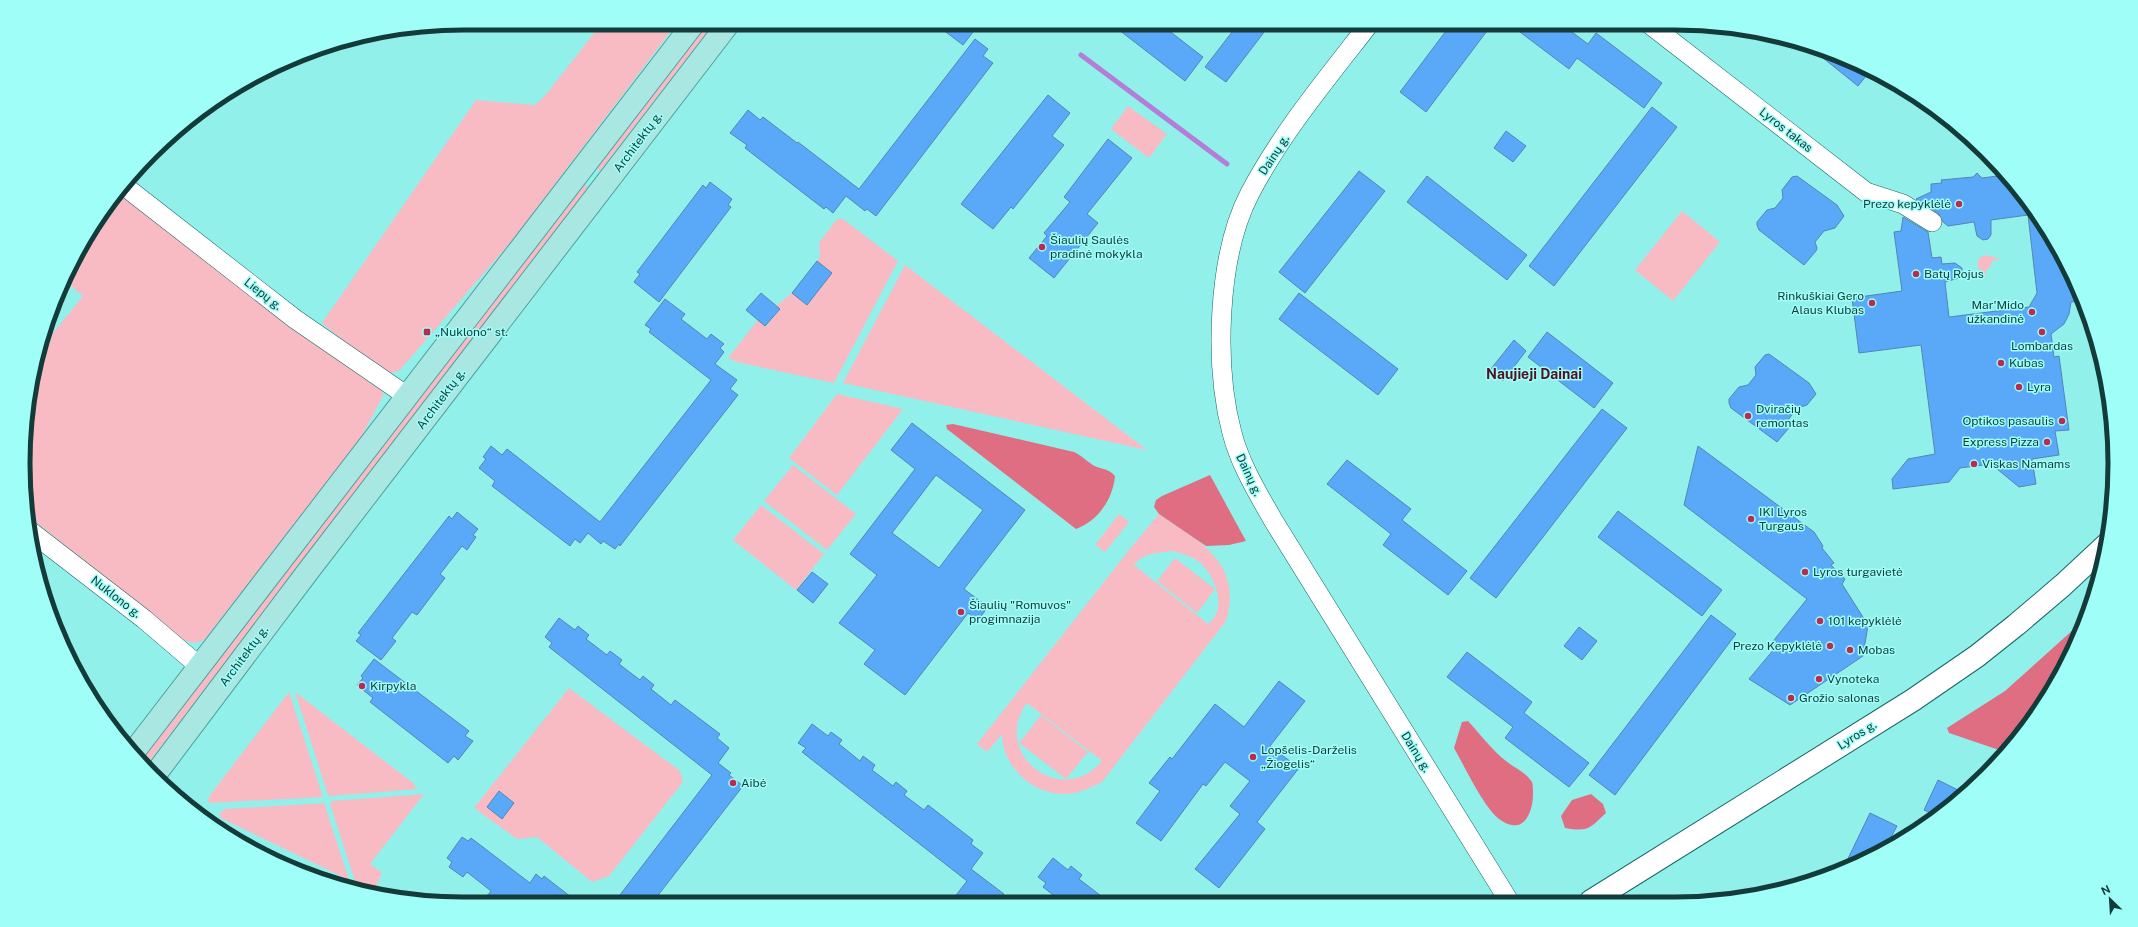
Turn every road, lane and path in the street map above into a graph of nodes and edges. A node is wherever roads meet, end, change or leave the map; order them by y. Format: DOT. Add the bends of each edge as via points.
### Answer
graph roads {
  1 [pos="689,30"];
  2 [pos="724,30"];
  3 [pos="1365,30"];
  4 [pos="1657,30"];
  5 [pos="584,166"];
  6 [pos="607,183"];
  7 [pos="129,189"];
  8 [pos="1932,222"];
  9 [pos="407,396"];
  10 [pos="36,536"];
  11 [pos="2099,551"];
  12 [pos="199,666"];
  13 [pos="137,748"];
  14 [pos="158,771"];
  15 [pos="1507,897"];
  16 [pos="1597,897"];
  1 -- 5 [label="main road"];
  2 -- 6 [label="main road, Architektų g."];
  3 -- 15 [label="street, Dainų g." via="1283,140 1250,194 1241,215 1224,291 1220,367 1225,402 1242,462 1273,520"];
  4 -- 8 [label="street, Lyros takas" via="1866,192 1903,204"];
  5 -- 6 [label="main road"];
  5 -- 9 [label="main road"];
  6 -- 14 [label="main road, Architektų g."];
  7 -- 9 [label="street, Liepų g." via="295,319"];
  9 -- 12 [label="main road"];
  10 -- 12 [label="street, Nuklono g." via="144,619"];
  11 -- 16 [label="street, Lyros g." via="1977,656 1900,708"];
  12 -- 13 [label="main road"];
}
